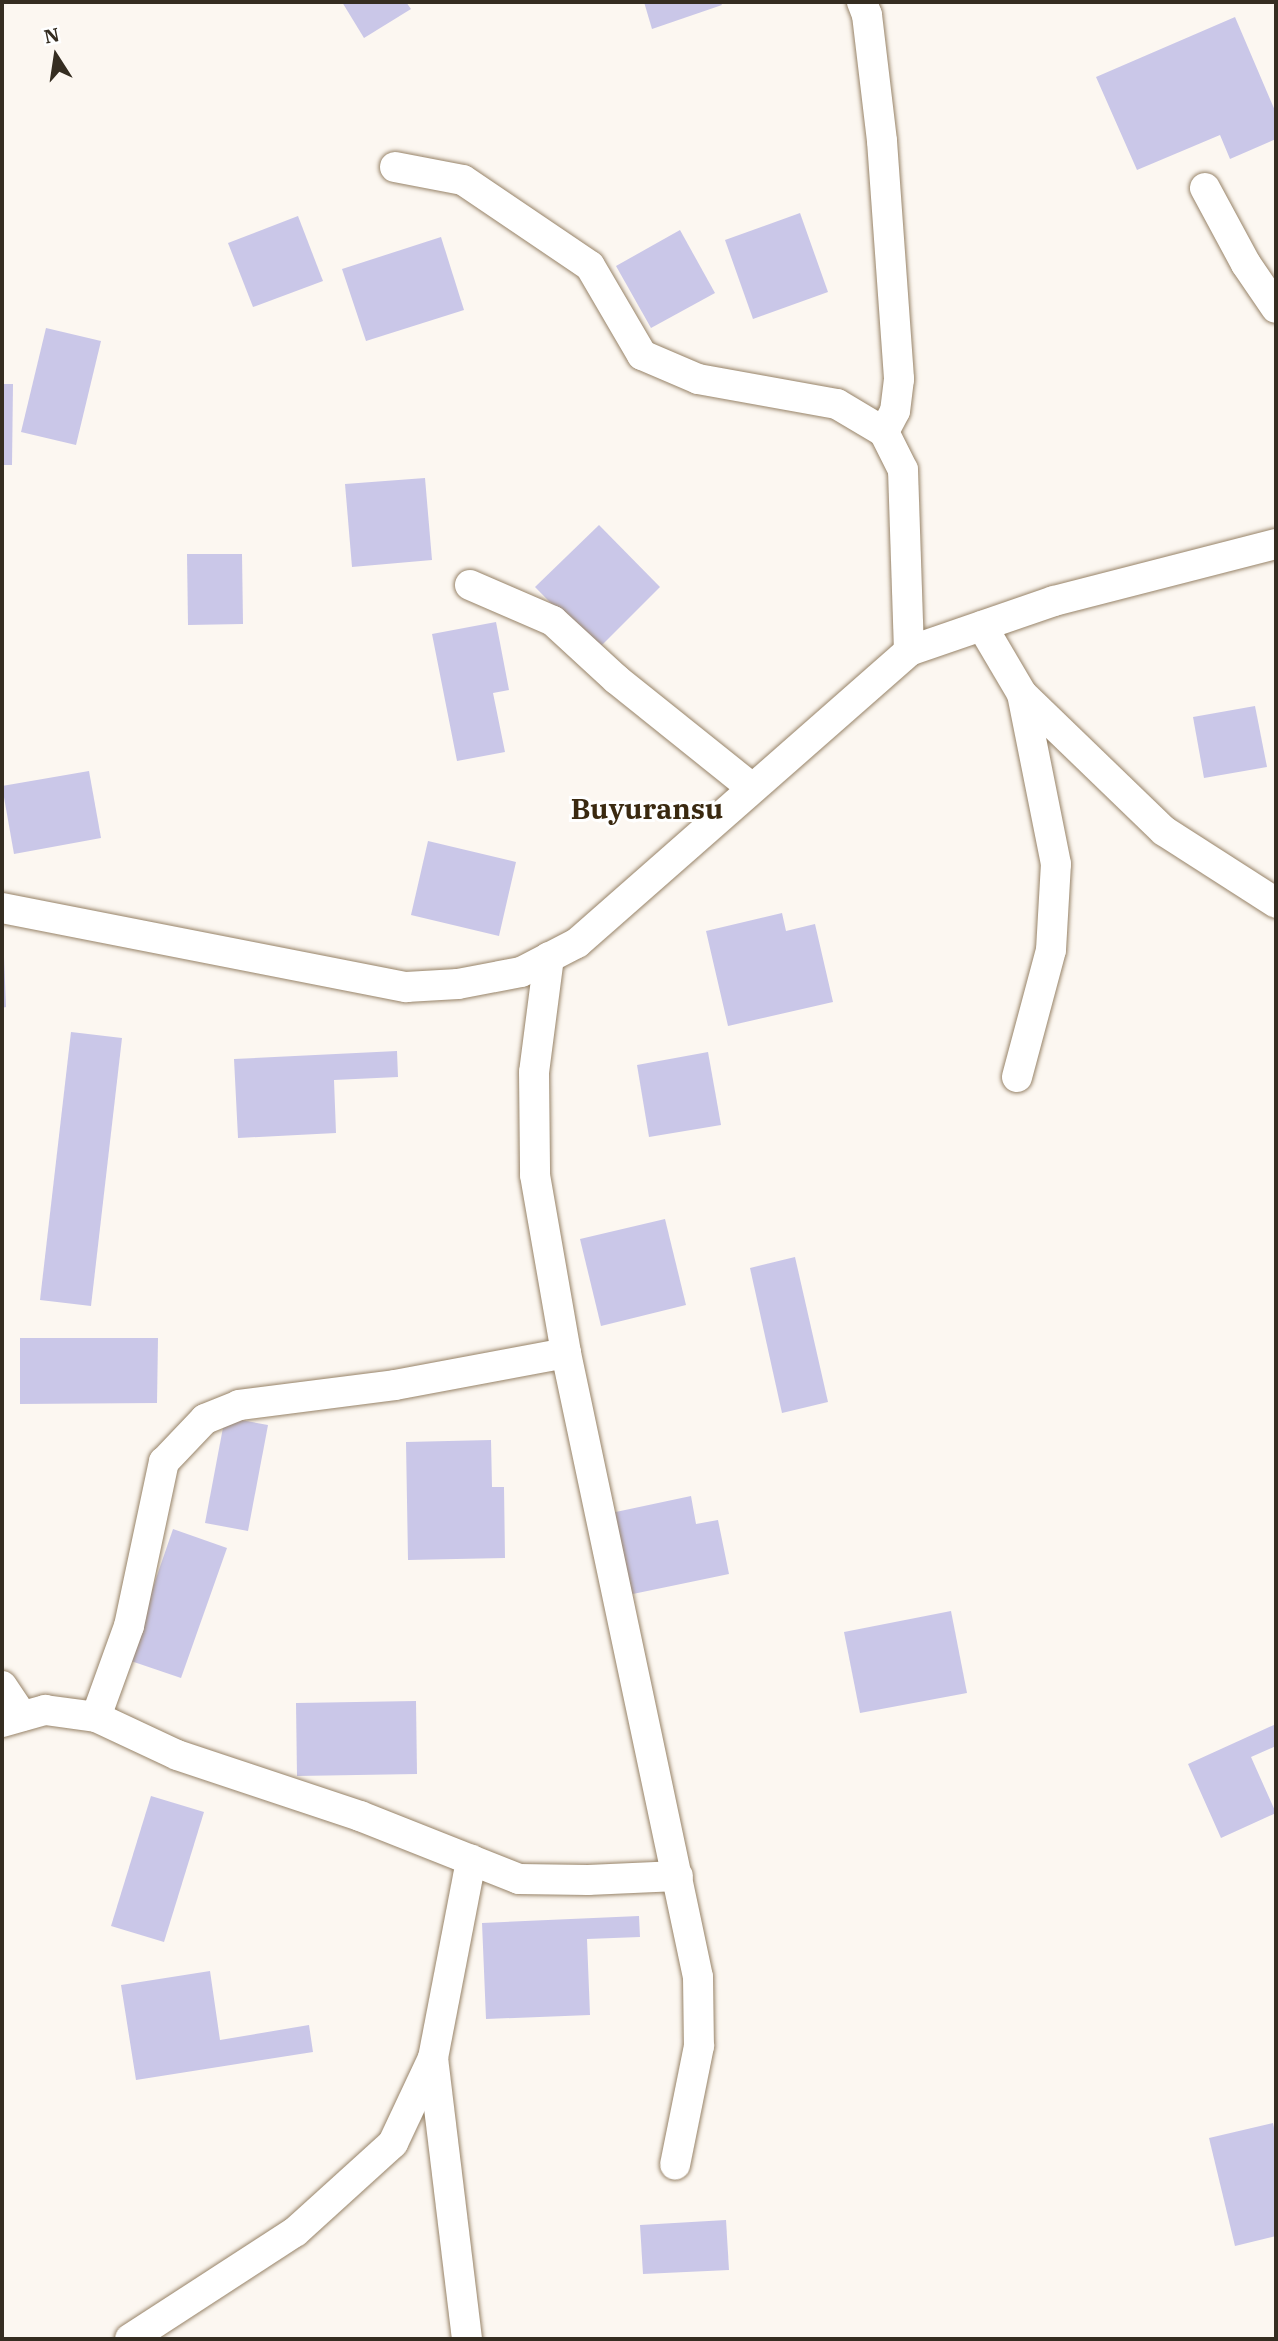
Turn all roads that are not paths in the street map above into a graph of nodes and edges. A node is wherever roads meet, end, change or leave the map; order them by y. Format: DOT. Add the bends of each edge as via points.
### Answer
graph roads {
  1 [pos="862,2"];
  2 [pos="395,167"];
  3 [pos="1205,188"];
  4 [pos="1276,308"];
  5 [pos="884,432"];
  6 [pos="1276,544"];
  7 [pos="470,585"];
  8 [pos="982,626"];
  9 [pos="909,651"];
  10 [pos="1022,694"];
  11 [pos="752,788"];
  12 [pos="1276,903"];
  13 [pos="2,908"];
  14 [pos="549,957"];
  15 [pos="1017,1077"];
  16 [pos="566,1353"];
  17 [pos="2,1686"];
  18 [pos="96,1717"];
  19 [pos="12,1719"];
  20 [pos="471,1860"];
  21 [pos="677,1876"];
  22 [pos="433,2058"];
  23 [pos="675,2165"];
  24 [pos="130,2339"];
  25 [pos="467,2339"];
  1 -- 5 [label="street" via="882,141 899,379 895,411"];
  2 -- 5 [label="street" via="463,180 590,266 642,355 698,379 836,404"];
  3 -- 4 [label="street"];
  5 -- 9 [label="street" via="903,470"];
  6 -- 8 [label="street" via="1054,601"];
  7 -- 11 [label="street" via="553,621 615,679"];
  8 -- 9 [label="street"];
  8 -- 10 [label="street"];
  9 -- 11 [label="street"];
  10 -- 12 [label="street" via="1164,831"];
  10 -- 15 [label="street" via="1056,864 1051,950"];
  11 -- 14 [label="street" via="577,943"];
  13 -- 14 [label="street" via="406,987 458,984 521,972"];
  14 -- 16 [label="street" via="534,1072 535,1175"];
  16 -- 18 [label="street" via="395,1385 239,1405 205,1419 164,1462 129,1626"];
  16 -- 21 [label="street"];
  17 -- 19 [label="street"];
  18 -- 19 [label="street" via="45,1710"];
  18 -- 20 [label="street" via="177,1755 359,1815"];
  20 -- 21 [label="street" via="519,1879"];
  20 -- 22 [label="street"];
  21 -- 23 [label="street" via="698,1977 699,2046"];
  22 -- 24 [label="street" via="393,2143 295,2232"];
  22 -- 25 [label="street"];
}
